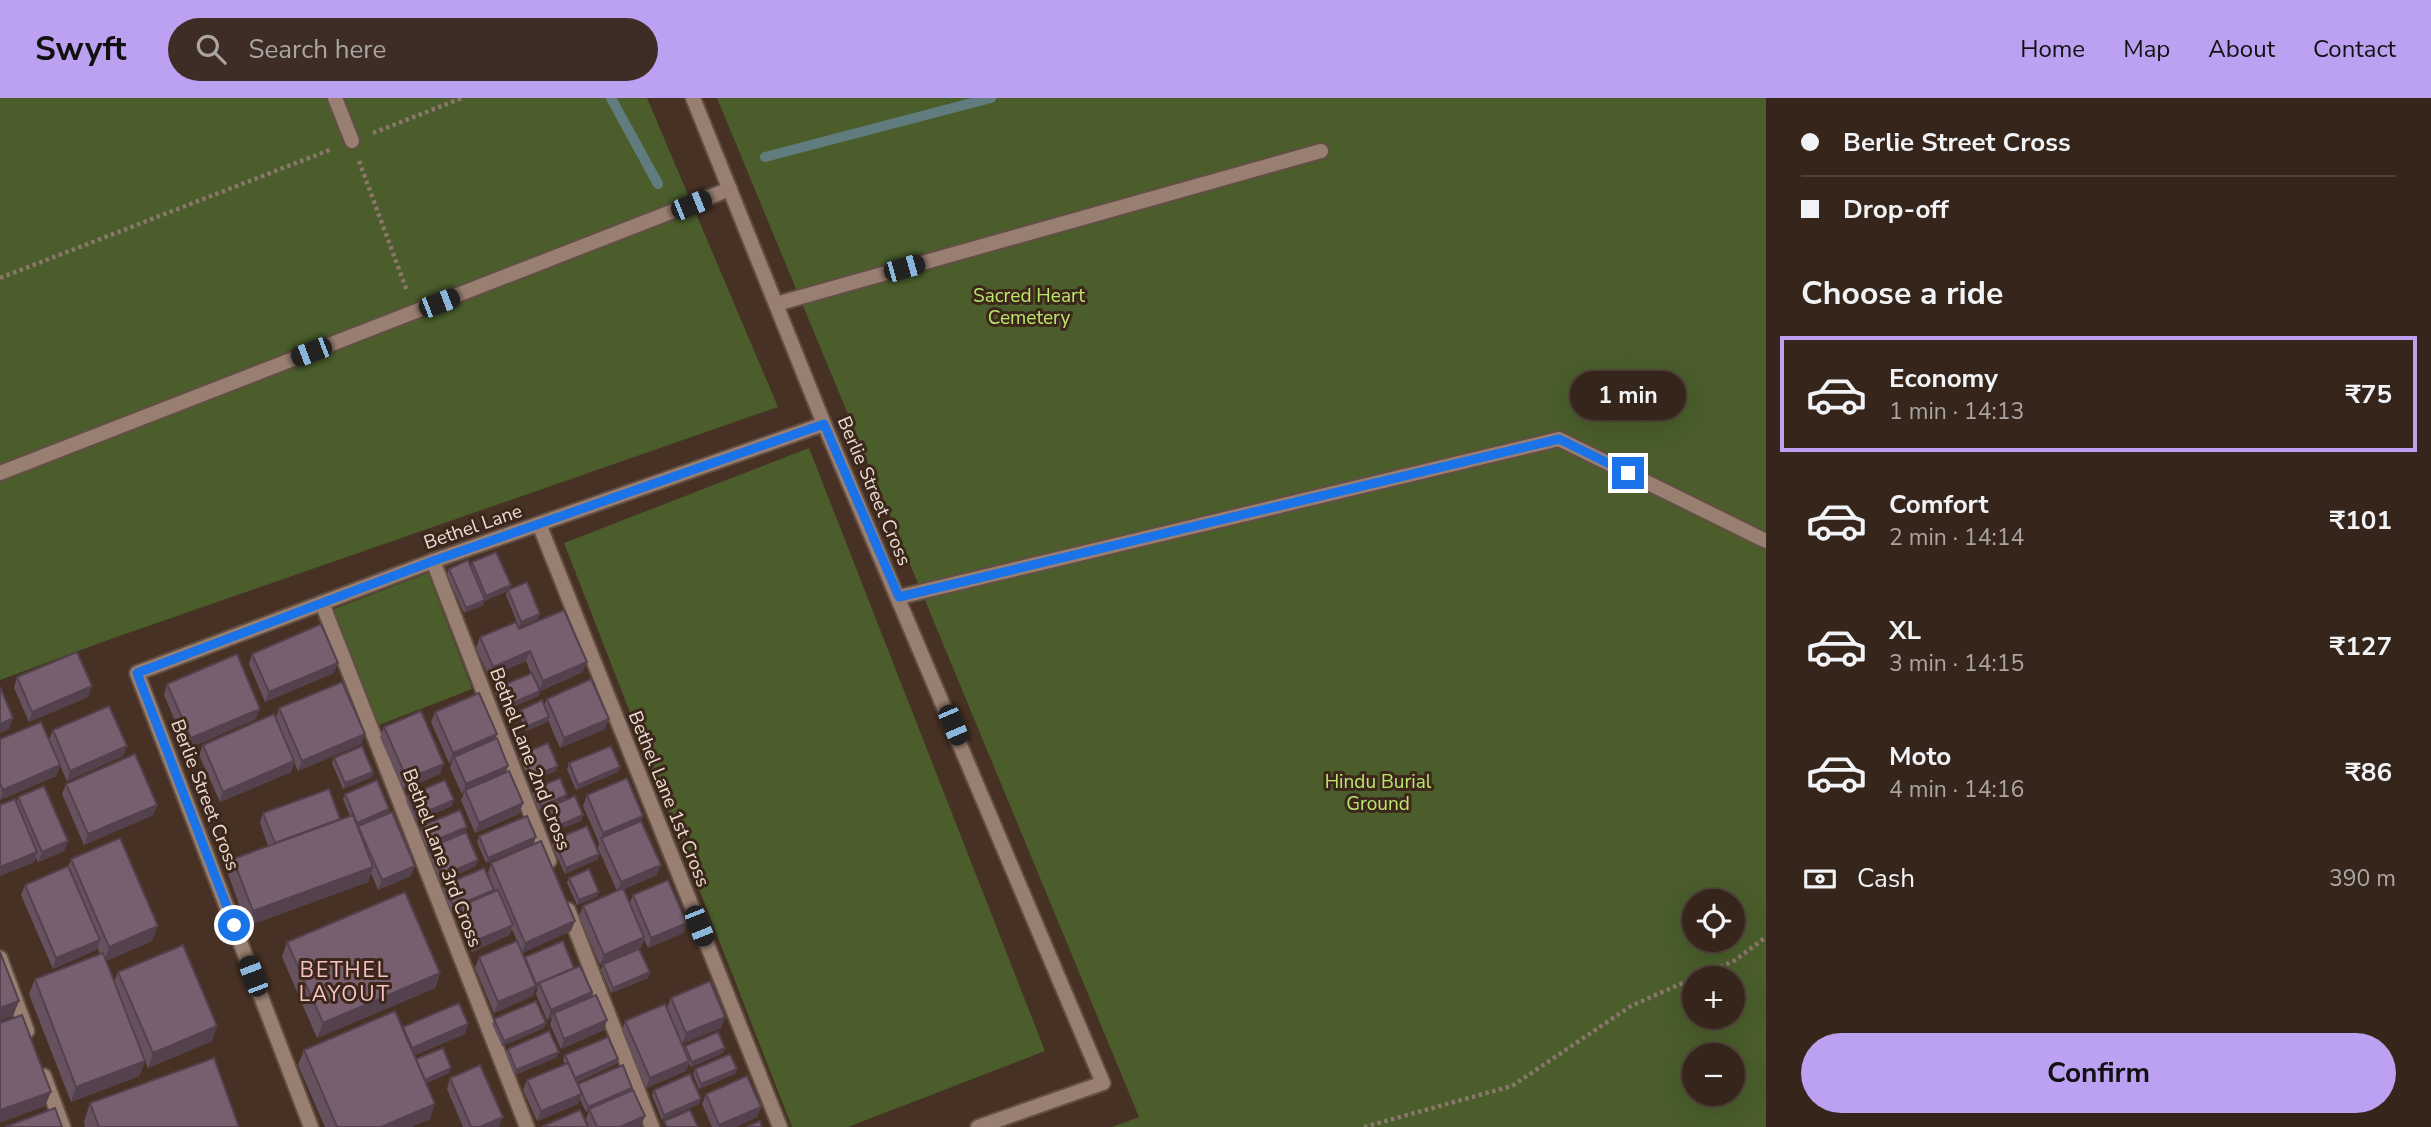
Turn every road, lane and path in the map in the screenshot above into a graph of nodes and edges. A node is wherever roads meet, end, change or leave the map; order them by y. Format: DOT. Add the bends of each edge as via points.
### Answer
graph roads {
  1 [pos="335,98"];
  2 [pos="462,98"];
  3 [pos="693,98"];
  4 [pos="352,141"];
  5 [pos="1321,151"];
  6 [pos="730,189"];
  7 [pos="0,278"];
  8 [pos="776,304"];
  9 [pos="415,312"];
  10 [pos="824,424"];
  11 [pos="0,472"];
  12 [pos="539,524"];
  13 [pos="1766,541"];
  14 [pos="433,561"];
  15 [pos="899,597"];
  16 [pos="322,603"];
  17 [pos="137,673"];
  18 [pos="552,870"];
  19 [pos="562,896"];
  20 [pos="1766,937"];
  21 [pos="0,958"];
  22 [pos="1722,966"];
  23 [pos="1682,983"];
  24 [pos="63,1127"];
  25 [pos="311,1127"];
  26 [pos="527,1127"];
  27 [pos="652,1127"];
  28 [pos="780,1127"];
  29 [pos="978,1127"];
  30 [pos="1364,1127"];
  1 -- 4 [label="street"];
  2 -- 4 [label="path"];
  3 -- 6 [label="street, Berlie Street Cross"];
  4 -- 7 [label="path"];
  4 -- 9 [label="path"];
  5 -- 8 [label="street"];
  6 -- 8 [label="street, Berlie Street Cross"];
  6 -- 9 [label="street"];
  8 -- 10 [label="street, Berlie Street Cross"];
  9 -- 11 [label="street"];
  10 -- 12 [label="street, Bethel Lane"];
  10 -- 15 [label="street, Berlie Street Cross"];
  12 -- 14 [label="street, Bethel Lane"];
  12 -- 28 [label="street, Bethel Lane 1st Cross"];
  13 -- 15 [label="street" via="1559,439"];
  14 -- 16 [label="street, Bethel Lane"];
  14 -- 18 [label="street, Bethel Lane 2nd Cross"];
  15 -- 29 [label="street, Berlie Street Cross" via="1104,1083"];
  16 -- 17 [label="street, Bethel Lane"];
  16 -- 26 [label="street, Bethel Lane 3rd Cross"];
  17 -- 25 [label="street, Berlie Street Cross"];
  19 -- 27 [label="street"];
  20 -- 22 [label="path"];
  21 -- 24 [label="street"];
  23 -- 30 [label="path" via="1631,1006 1512,1086"];
}
